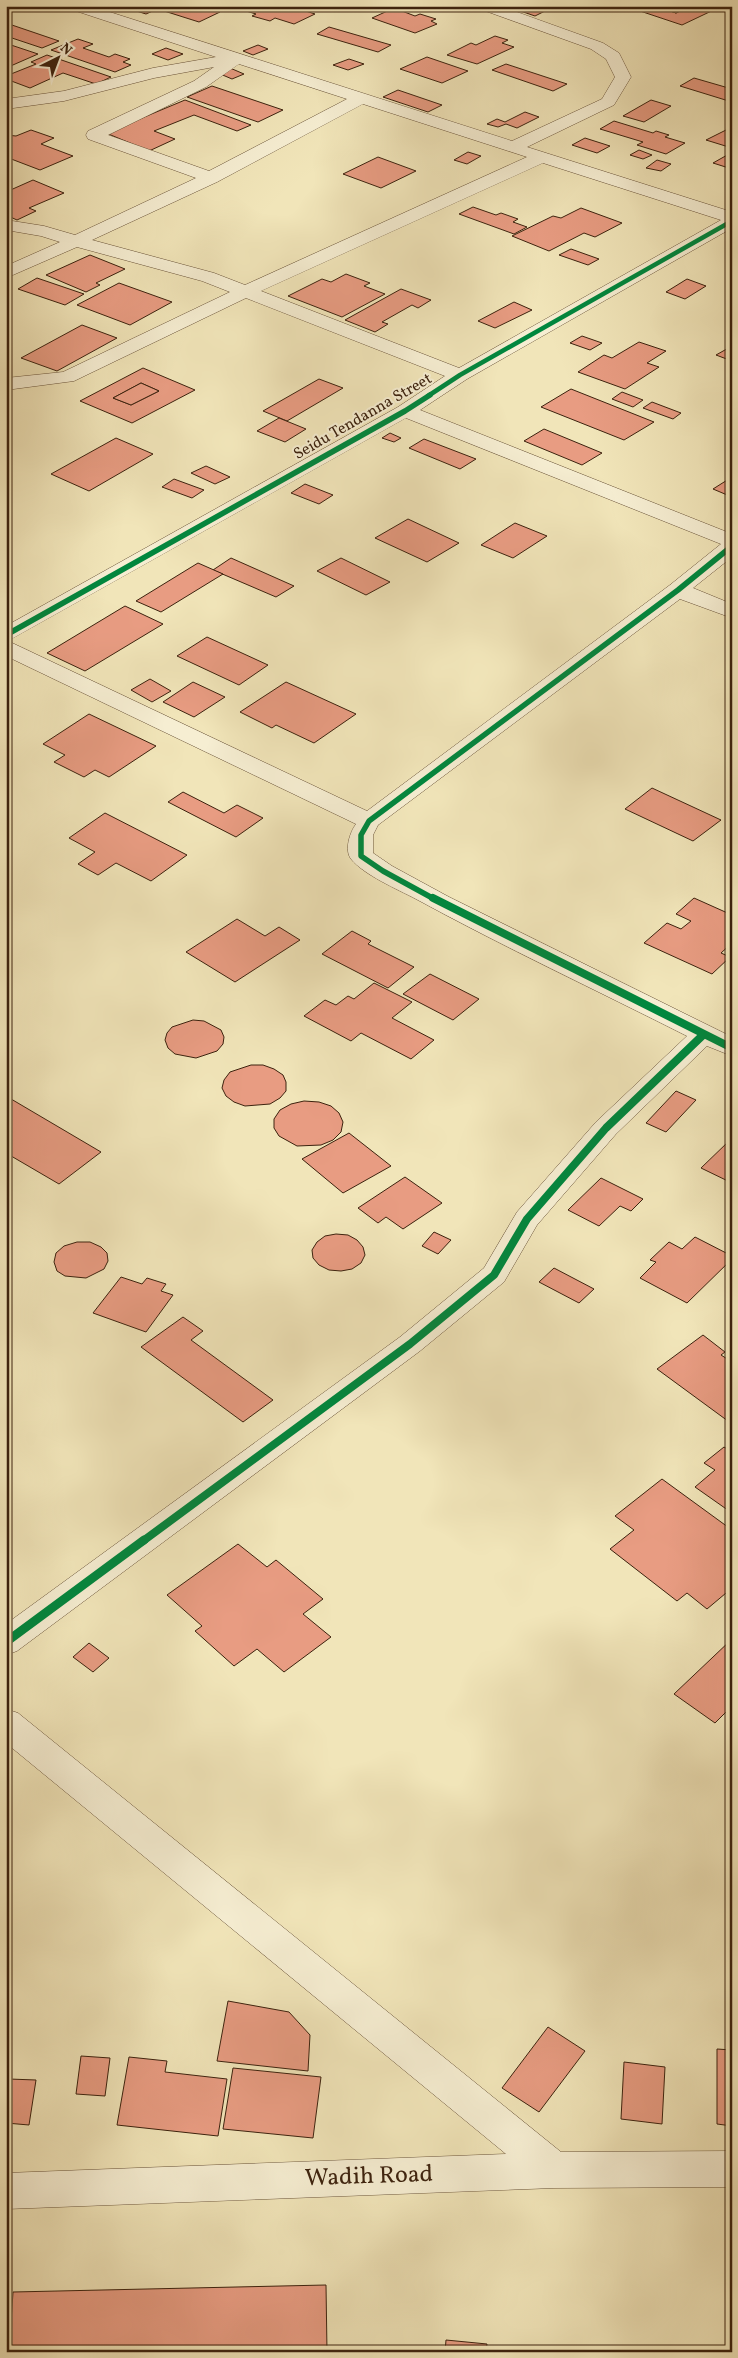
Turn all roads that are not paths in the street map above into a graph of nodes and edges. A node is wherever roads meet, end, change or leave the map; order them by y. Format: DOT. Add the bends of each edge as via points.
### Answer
graph roads {
  1 [pos="75,6"];
  2 [pos="485,6"];
  3 [pos="237,58"];
  4 [pos="362,98"];
  5 [pos="6,104"];
  6 [pos="511,148"];
  7 [pos="542,157"];
  8 [pos="211,178"];
  9 [pos="732,219"];
  10 [pos="6,224"];
  11 [pos="75,241"];
  12 [pos="6,273"];
  13 [pos="246,291"];
  14 [pos="460,375"];
  15 [pos="6,384"];
  16 [pos="405,411"];
  17 [pos="732,541"];
  18 [pos="732,546"];
  19 [pos="678,590"];
  20 [pos="732,612"];
  21 [pos="9,634"];
  22 [pos="369,821"];
  23 [pos="703,1035"];
  24 [pos="732,1048"];
  25 [pos="6,1642"];
  26 [pos="6,1723"];
  27 [pos="732,2169"];
  28 [pos="554,2170"];
  29 [pos="6,2191"];
  1 -- 3 [label="street"];
  2 -- 6 [label="street" via="598,46 613,56 623,77 608,102"];
  3 -- 4 [label="street"];
  3 -- 5 [label="street" via="153,73 64,96"];
  3 -- 8 [label="street" via="200,84 94,134"];
  4 -- 6 [label="street"];
  4 -- 8 [label="street"];
  6 -- 7 [label="street"];
  7 -- 9 [label="street"];
  7 -- 13 [label="street"];
  8 -- 11 [label="street"];
  9 -- 14 [label="street, Seidu Tendanna Street"];
  10 -- 11 [label="street"];
  11 -- 12 [label="street"];
  11 -- 13 [label="street" via="208,277"];
  13 -- 14 [label="street"];
  13 -- 15 [label="street" via="67,377"];
  14 -- 16 [label="street, Seidu Tendanna Street"];
  16 -- 17 [label="street"];
  16 -- 21 [label="street, Seidu Tendanna Street"];
  18 -- 19 [label="street"];
  19 -- 20 [label="street"];
  19 -- 22 [label="street"];
  21 -- 22 [label="street"];
  22 -- 23 [label="street" via="361,835 361,856 383,871"];
  23 -- 24 [label="street"];
  23 -- 25 [label="street" via="593,1143 527,1219 494,1275 410,1344"];
  26 -- 28 [label="street"];
  27 -- 28 [label="street, Wadih Road"];
  28 -- 29 [label="street, Wadih Road"];
}
